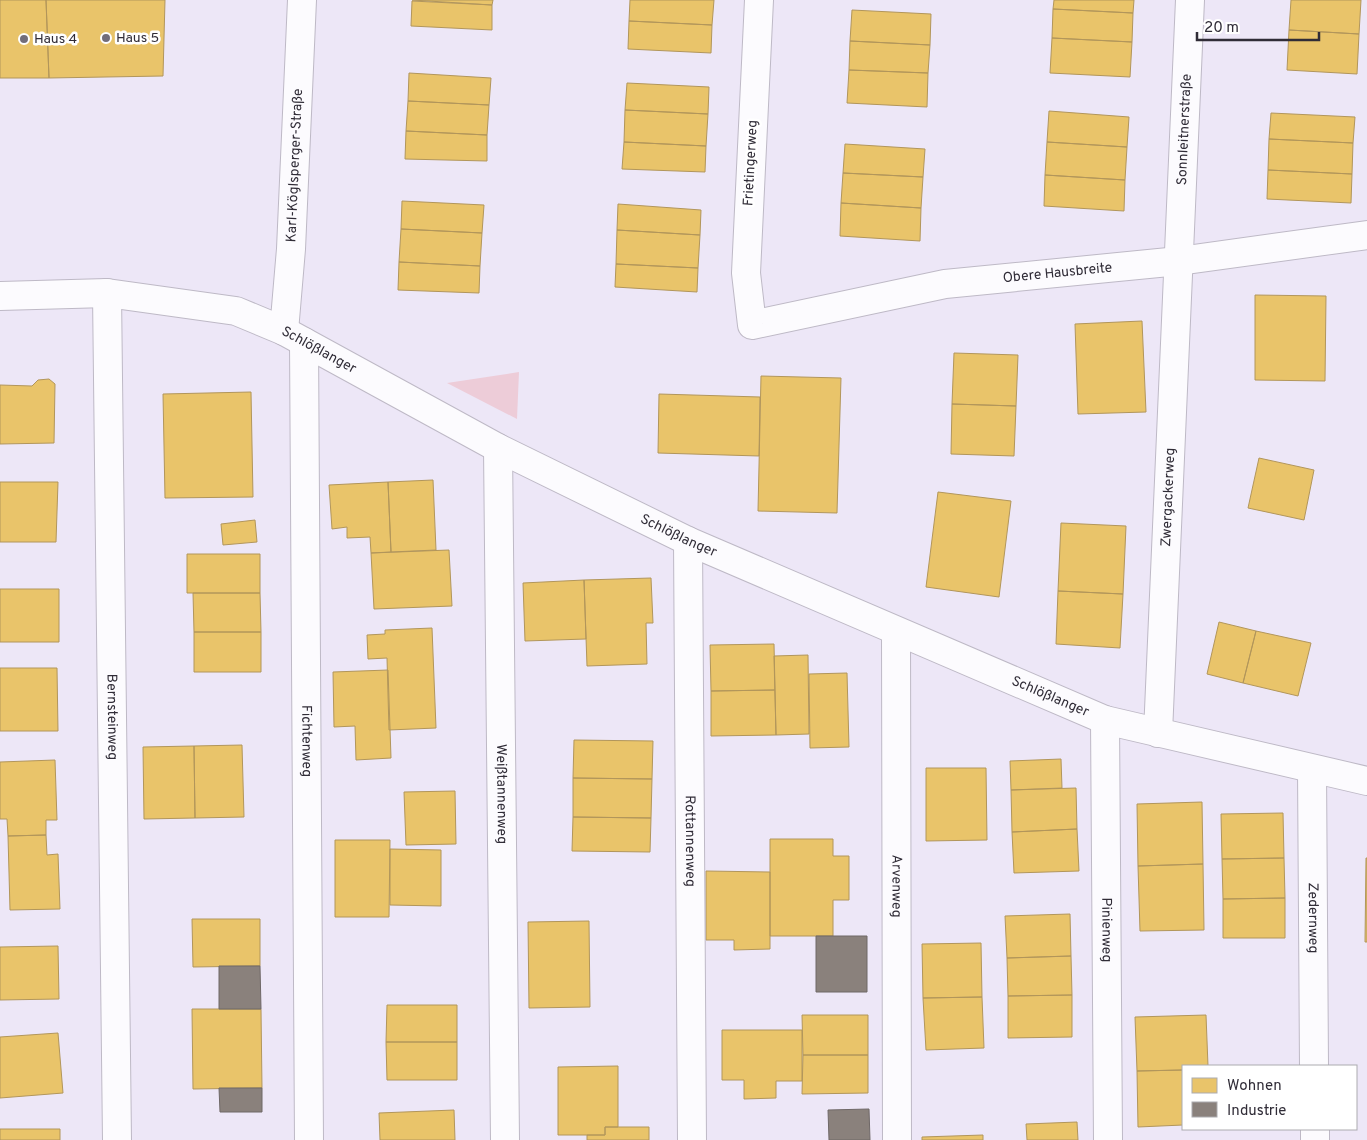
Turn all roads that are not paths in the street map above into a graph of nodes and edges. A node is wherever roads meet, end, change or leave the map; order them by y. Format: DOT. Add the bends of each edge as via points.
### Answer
graph roads {
  1 [pos="302,0"];
  2 [pos="759,0"];
  3 [pos="1190,0"];
  4 [pos="1367,235"];
  5 [pos="1179,261"];
  6 [pos="107,293"];
  7 [pos="0,296"];
  8 [pos="752,325"];
  9 [pos="294,336"];
  10 [pos="498,448"];
  11 [pos="688,541"];
  12 [pos="896,631"];
  13 [pos="1105,720"];
  14 [pos="1158,733"];
  15 [pos="1312,769"];
  16 [pos="1367,781"];
  17 [pos="1314,1065"];
  18 [pos="118,1140"];
  19 [pos="309,1140"];
  20 [pos="505,1140"];
  21 [pos="692,1140"];
  22 [pos="897,1140"];
  23 [pos="1108,1140"];
  1 -- 9 [label="street, Karl-Köglsperger-Straße" via="290,249"];
  2 -- 8 [label="street, Frietingerweg" via="746,274"];
  3 -- 5 [label="street, Sonnleitnerstraße"];
  4 -- 5 [label="street, Obere Hausbreite"];
  5 -- 8 [label="street, Obere Hausbreite" via="945,284"];
  5 -- 14 [label="street, Zwergackerweg"];
  6 -- 7 [label="street, Schlößlanger"];
  6 -- 9 [label="street, Schlößlanger" via="236,311"];
  6 -- 18 [label="street, Bernsteinweg"];
  9 -- 10 [label="street, Schlößlanger"];
  9 -- 19 [label="street, Fichtenweg"];
  10 -- 11 [label="street, Schlößlanger"];
  10 -- 20 [label="street, Weißtannenweg"];
  11 -- 12 [label="street, Schlößlanger"];
  11 -- 21 [label="street, Rottannenweg"];
  12 -- 13 [label="street, Schlößlanger"];
  12 -- 22 [label="street, Arvenweg"];
  13 -- 14 [label="street, Schlößlanger"];
  13 -- 23 [label="street, Pinienweg"];
  14 -- 15 [label="street, Schlößlanger"];
  15 -- 16 [label="street, Schlößlanger"];
  15 -- 17 [label="street, Zedernweg"];
}
